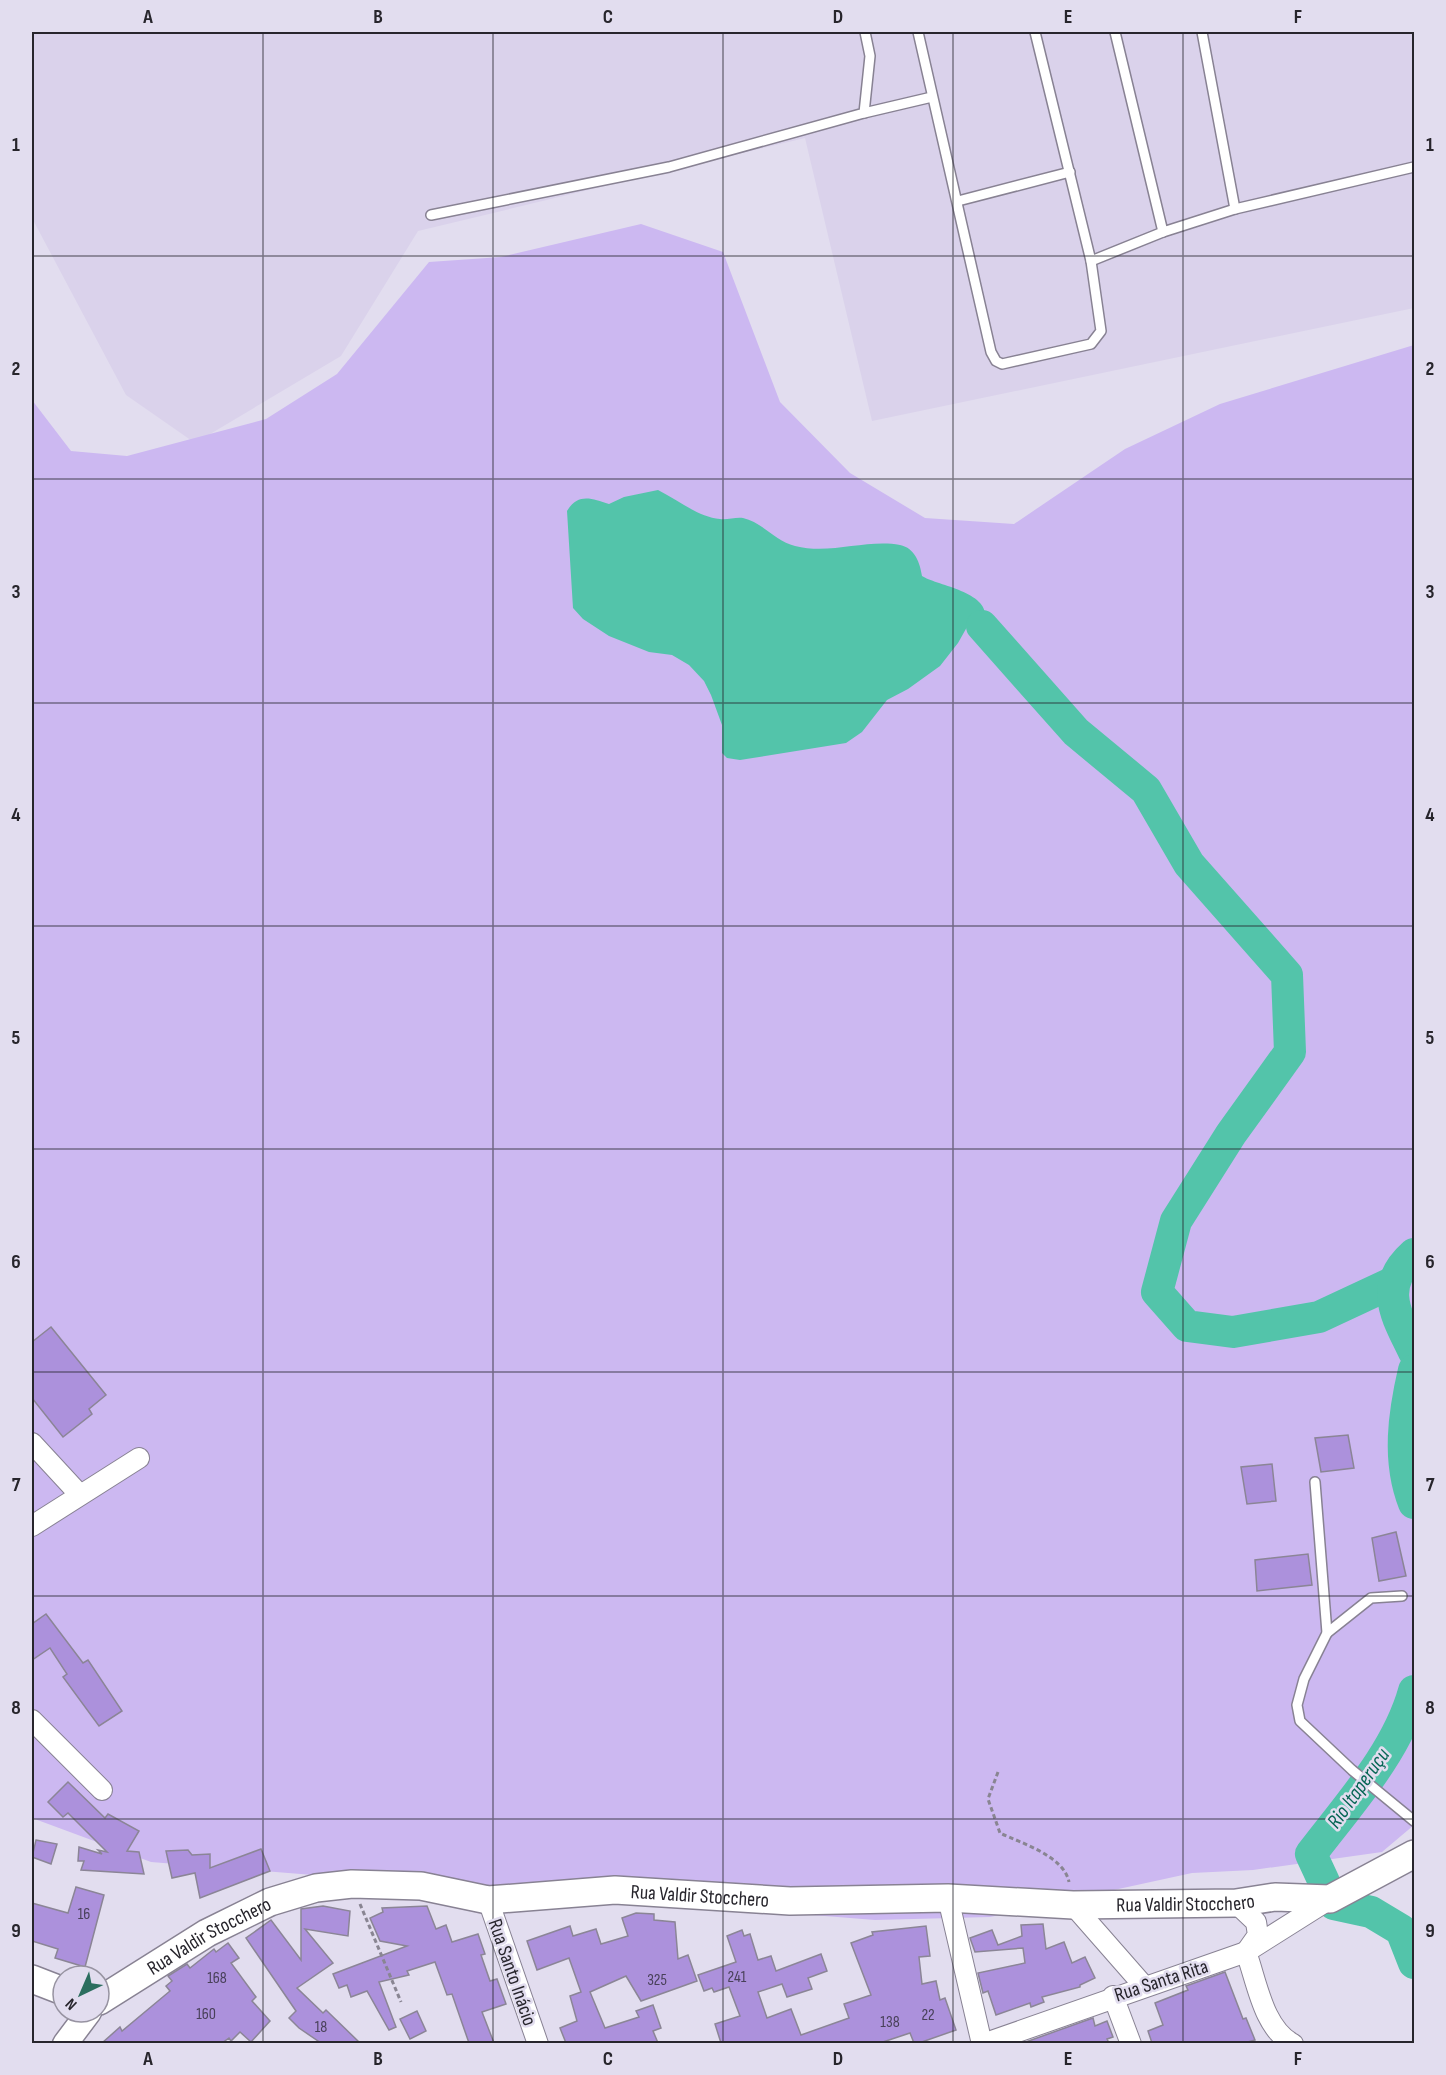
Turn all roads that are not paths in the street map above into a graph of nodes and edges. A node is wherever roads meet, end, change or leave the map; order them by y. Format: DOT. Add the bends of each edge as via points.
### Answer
graph roads {
  1 [pos="865,32"];
  2 [pos="918,32"];
  3 [pos="1035,32"];
  4 [pos="1115,32"];
  5 [pos="1202,32"];
  6 [pos="932,98"];
  7 [pos="864,113"];
  8 [pos="1414,167"];
  9 [pos="1070,172"];
  10 [pos="958,201"];
  11 [pos="1235,209"];
  12 [pos="431,215"];
  13 [pos="1163,232"];
  14 [pos="1091,261"];
  15 [pos="32,1443"];
  16 [pos="139,1458"];
  17 [pos="1315,1482"];
  18 [pos="80,1495"];
  19 [pos="32,1526"];
  20 [pos="1402,1596"];
  21 [pos="1327,1634"];
  22 [pos="32,1720"];
  23 [pos="102,1790"];
  24 [pos="1414,1821"];
  25 [pos="1414,1854"];
  26 [pos="948,1898"];
  27 [pos="1330,1899"];
  28 [pos="489,1900"];
  29 [pos="1236,1904"];
  30 [pos="1073,1905"];
  31 [pos="1246,1952"];
  32 [pos="32,1979"];
  33 [pos="51,1986"];
  34 [pos="1144,1986"];
  35 [pos="111,1993"];
  36 [pos="1113,1996"];
  37 [pos="80,2024"];
  38 [pos="65,2043"];
  39 [pos="538,2043"];
  40 [pos="982,2043"];
  41 [pos="1131,2043"];
  42 [pos="1293,2043"];
  1 -- 7 [label="lane" via="870,56"];
  2 -- 6 [label="lane"];
  3 -- 9 [label="lane"];
  4 -- 13 [label="lane"];
  5 -- 11 [label="lane"];
  6 -- 7 [label="lane"];
  6 -- 10 [label="lane"];
  7 -- 12 [label="lane" via="669,166"];
  8 -- 11 [label="lane"];
  9 -- 10 [label="lane"];
  9 -- 14 [label="lane"];
  10 -- 14 [label="lane" via="991,352 1002,364 1091,344 1097,339 1101,331"];
  11 -- 13 [label="lane"];
  13 -- 14 [label="lane"];
  15 -- 18 [label="street"];
  16 -- 18 [label="street"];
  17 -- 21 [label="lane"];
  18 -- 19 [label="street"];
  20 -- 21 [label="lane" via="1371,1598"];
  21 -- 24 [label="lane" via="1304,1679 1297,1705 1300,1721"];
  22 -- 23 [label="street"];
  25 -- 27 [label="main road"];
  26 -- 28 [label="main road, Rua Valdir Stocchero" via="790,1902 615,1890"];
  26 -- 30 [label="main road, Rua Valdir Stocchero"];
  26 -- 40 [label="street"];
  27 -- 29 [label="main road, Rua Valdir Stocchero" via="1275,1897"];
  27 -- 31 [label="street, Rua Santa Rita"];
  28 -- 35 [label="main road, Rua Valdir Stocchero" via="421,1886 352,1884 316,1888 270,1902 207,1933"];
  28 -- 39 [label="street, Rua Santo Inácio"];
  29 -- 30 [label="main road, Rua Valdir Stocchero"];
  29 -- 31 [label="street" via="1256,1922 1258,1935"];
  30 -- 34 [label="street"];
  31 -- 34 [label="street, Rua Santa Rita"];
  31 -- 42 [label="street" via="1271,2022 1281,2037"];
  32 -- 33 [label="main road"];
  34 -- 36 [label="street, Rua Santa Rita"];
  36 -- 40 [label="street, Rua Santa Rita"];
  36 -- 41 [label="street"];
  37 -- 38 [label="street"];
}
